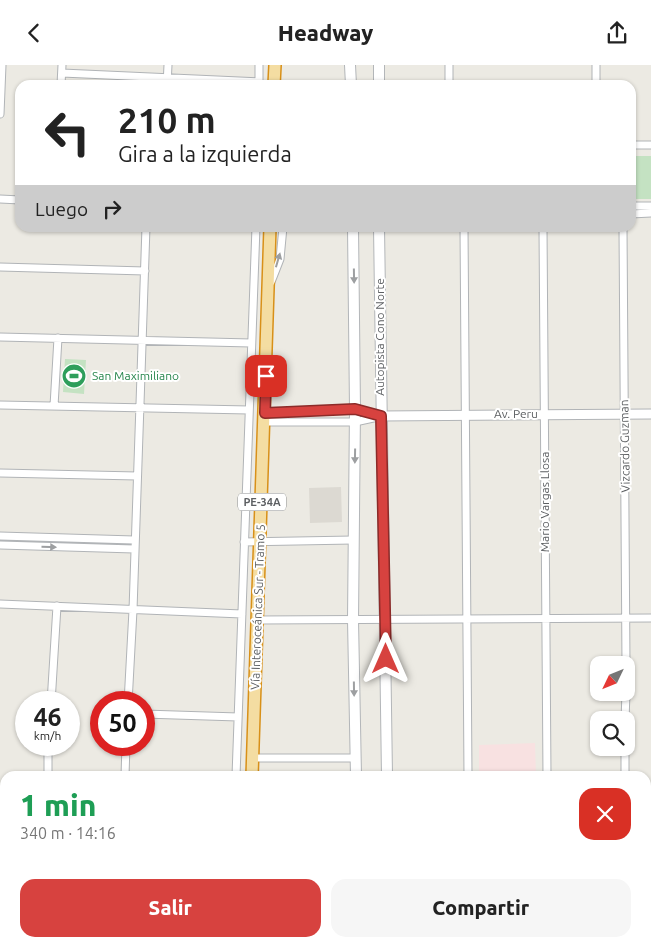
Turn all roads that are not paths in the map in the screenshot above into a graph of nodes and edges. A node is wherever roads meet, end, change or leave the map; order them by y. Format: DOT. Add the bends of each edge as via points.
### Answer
graph roads {
  1 [pos="2,65"];
  2 [pos="62,65"];
  3 [pos="168,65"];
  4 [pos="259,65"];
  5 [pos="275,65"];
  6 [pos="350,65"];
  7 [pos="379,65"];
  8 [pos="449,65"];
  9 [pos="596,65"];
  10 [pos="62,73"];
  11 [pos="61,80"];
  12 [pos="154,80"];
  13 [pos="167,80"];
  14 [pos="259,80"];
  15 [pos="274,80"];
  16 [pos="351,80"];
  17 [pos="379,80"];
  18 [pos="450,80"];
  19 [pos="596,80"];
  20 [pos="0,114"];
  21 [pos="636,145"];
  22 [pos="651,145"];
  23 [pos="0,199"];
  24 [pos="15,200"];
  25 [pos="651,205"];
  26 [pos="636,206"];
  27 [pos="651,213"];
  28 [pos="636,214"];
  29 [pos="146,232"];
  30 [pos="256,232"];
  31 [pos="270,232"];
  32 [pos="283,232"];
  33 [pos="353,232"];
  34 [pos="379,232"];
  35 [pos="464,232"];
  36 [pos="542,232"];
  37 [pos="623,232"];
  38 [pos="0,267"];
  39 [pos="145,271"];
  40 [pos="267,292"];
  41 [pos="0,337"];
  42 [pos="58,338"];
  43 [pos="142,340"];
  44 [pos="251,343"];
  45 [pos="0,405"];
  46 [pos="54,406"];
  47 [pos="139,408"];
  48 [pos="355,409"];
  49 [pos="249,410"];
  50 [pos="466,414"];
  51 [pos="624,414"];
  52 [pos="651,414"];
  53 [pos="544,415"];
  54 [pos="381,416"];
  55 [pos="265,417"];
  56 [pos="355,422"];
  57 [pos="0,473"];
  58 [pos="137,476"];
  59 [pos="0,537"];
  60 [pos="134,540"];
  61 [pos="353,540"];
  62 [pos="244,542"];
  63 [pos="260,543"];
  64 [pos="0,545"];
  65 [pos="134,549"];
  66 [pos="0,604"];
  67 [pos="56,607"];
  68 [pos="133,610"];
  69 [pos="242,614"];
  70 [pos="651,617"];
  71 [pos="626,618"];
  72 [pos="467,619"];
  73 [pos="546,619"];
  74 [pos="258,620"];
  75 [pos="386,620"];
  76 [pos="353,621"];
  77 [pos="626,656"];
  78 [pos="52,691"];
  79 [pos="129,691"];
  80 [pos="155,714"];
  81 [pos="238,717"];
  82 [pos="48,756"];
  83 [pos="126,756"];
  84 [pos="625,756"];
  85 [pos="252,758"];
  86 [pos="356,758"];
  87 [pos="48,771"];
  88 [pos="125,771"];
  89 [pos="236,771"];
  90 [pos="252,771"];
  91 [pos="356,771"];
  92 [pos="387,771"];
  93 [pos="468,771"];
  94 [pos="547,771"];
  95 [pos="625,771"];
  1 -- 20 [label="street"];
  2 -- 10 [label="street"];
  3 -- 13 [label="street"];
  4 -- 14 [label="street"];
  5 -- 15 [label="highway"];
  6 -- 16 [label="main road"];
  7 -- 17 [label="main road"];
  8 -- 18 [label="street"];
  9 -- 19 [label="street"];
  10 -- 11 [label="street"];
  10 -- 12 [label="street"];
  21 -- 22 [label="street"];
  23 -- 24 [label="street"];
  25 -- 26 [label="street"];
  27 -- 28 [label="street"];
  29 -- 39 [label="street"];
  30 -- 44 [label="street"];
  31 -- 40 [label="highway, Vía Interoceánica Sur - Tramo 5 / PE-34A"];
  40 -- 32 [label="street, one-way" via="280,259"];
  33 -- 48 [label="main road, Autopista Cono Norte, one-way"];
  34 -- 54 [label="main road, Autopista Cono Norte"];
  35 -- 50 [label="street"];
  36 -- 53 [label="street, Mario Vargas Llosa"];
  37 -- 51 [label="street, Vizcardo Guzman"];
  38 -- 39 [label="street"];
  39 -- 43 [label="street"];
  40 -- 55 [label="highway, Vía Interoceánica Sur - Tramo 5 / PE-34A"];
  41 -- 42 [label="street"];
  42 -- 43 [label="street"];
  42 -- 46 [label="street"];
  43 -- 44 [label="street"];
  43 -- 47 [label="street"];
  44 -- 49 [label="street"];
  45 -- 46 [label="street"];
  46 -- 47 [label="street"];
  47 -- 49 [label="street"];
  47 -- 58 [label="street"];
  48 -- 54 [label="street"];
  48 -- 55 [label="street"];
  48 -- 56 [label="main road, Autopista Cono Norte"];
  49 -- 62 [label="street"];
  50 -- 53 [label="street, Av. Peru"];
  50 -- 54 [label="street, Av. Peru"];
  50 -- 72 [label="street"];
  51 -- 52 [label="street, Av. Peru"];
  51 -- 53 [label="street, Av. Peru"];
  51 -- 71 [label="street, Vizcardo Guzman"];
  53 -- 73 [label="street, Mario Vargas Llosa"];
  54 -- 56 [label="street"];
  54 -- 75 [label="main road, Autopista Cono Norte"];
  55 -- 56 [label="street"];
  55 -- 63 [label="highway, Vía Interoceánica Sur - Tramo 5 / PE-34A"];
  56 -- 61 [label="main road, Autopista Cono Norte, one-way"];
  57 -- 58 [label="street"];
  58 -- 60 [label="street"];
  59 -- 60 [label="street"];
  60 -- 65 [label="street"];
  61 -- 63 [label="street"];
  61 -- 76 [label="main road, Autopista Cono Norte"];
  62 -- 63 [label="street"];
  62 -- 69 [label="street"];
  63 -- 74 [label="highway, Vía Interoceánica Sur - Tramo 5 / PE-34A"];
  64 -- 65 [label="street, one-way"];
  65 -- 68 [label="street"];
  66 -- 67 [label="street"];
  67 -- 68 [label="street"];
  67 -- 78 [label="street"];
  68 -- 69 [label="street"];
  68 -- 79 [label="street"];
  69 -- 81 [label="street"];
  70 -- 71 [label="street"];
  71 -- 73 [label="street"];
  71 -- 77 [label="street, Vizcardo Guzman"];
  72 -- 73 [label="street"];
  72 -- 75 [label="street"];
  72 -- 93 [label="street"];
  73 -- 94 [label="street, Mario Vargas Llosa"];
  74 -- 76 [label="street"];
  74 -- 85 [label="highway, Vía Interoceánica Sur - Tramo 5 / PE-34A"];
  75 -- 76 [label="street"];
  75 -- 92 [label="main road, Autopista Cono Norte"];
  76 -- 86 [label="main road, Autopista Cono Norte, one-way"];
  80 -- 81 [label="street"];
  81 -- 89 [label="street"];
  82 -- 87 [label="street"];
  83 -- 88 [label="street"];
  84 -- 95 [label="street"];
  85 -- 86 [label="street"];
  85 -- 90 [label="highway, Vía Interoceánica Sur - Tramo 5 / PE-34A"];
  86 -- 91 [label="main road, Autopista Cono Norte"];
}
